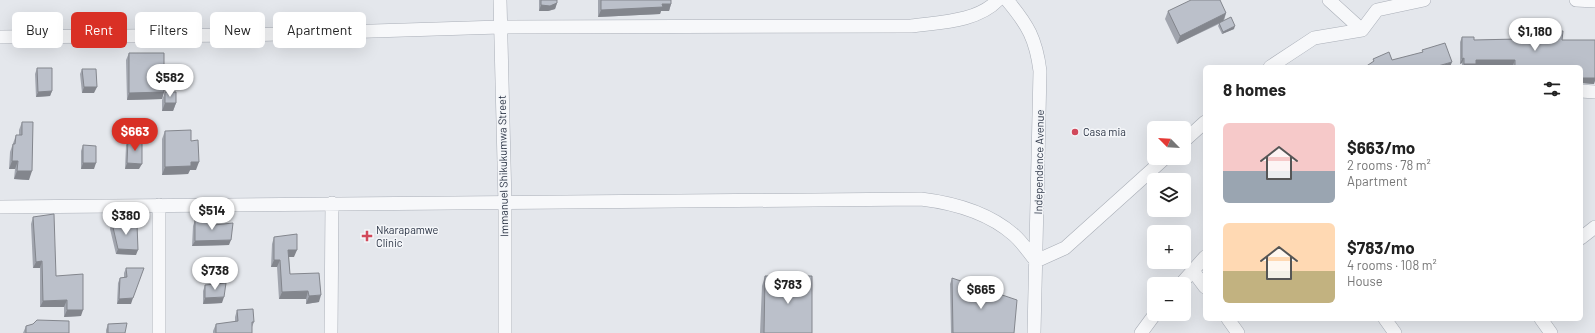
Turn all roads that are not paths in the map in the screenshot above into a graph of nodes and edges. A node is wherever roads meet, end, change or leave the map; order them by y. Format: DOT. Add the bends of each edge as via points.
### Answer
graph roads {
  1 [pos="500,0"];
  2 [pos="998,0"];
  3 [pos="1007,0"];
  4 [pos="1329,0"];
  5 [pos="1424,0"];
  6 [pos="1576,0"];
  7 [pos="1595,1"];
  8 [pos="500,27"];
  9 [pos="1362,30"];
  10 [pos="0,37"];
  11 [pos="1273,65"];
  12 [pos="1583,91"];
  13 [pos="1595,92"];
  14 [pos="1203,124"];
  15 [pos="1191,135"];
  16 [pos="1157,165"];
  17 [pos="332,203"];
  18 [pos="505,204"];
  19 [pos="159,205"];
  20 [pos="0,207"];
  21 [pos="1595,227"];
  22 [pos="1583,236"];
  23 [pos="1203,259"];
  24 [pos="1036,261"];
  25 [pos="1193,271"];
  26 [pos="1187,277"];
  27 [pos="1203,284"];
  28 [pos="1150,321"];
  29 [pos="1229,321"];
  30 [pos="1387,321"];
  31 [pos="1542,321"];
  32 [pos="160,333"];
  33 [pos="331,333"];
  34 [pos="504,333"];
  35 [pos="1034,333"];
  36 [pos="1141,333"];
  37 [pos="1238,333"];
  38 [pos="1396,333"];
  39 [pos="1551,333"];
  1 -- 8 [label="street, Immanuel Shikukumwa Street"];
  2 -- 8 [label="street" via="982,13 911,26"];
  3 -- 24 [label="street, Independence Avenue" via="1029,29 1040,71"];
  4 -- 9 [label="street"];
  5 -- 9 [label="street" via="1377,10"];
  6 -- 7 [label="street"];
  8 -- 10 [label="street" via="246,35"];
  8 -- 18 [label="street, Immanuel Shikukumwa Street"];
  9 -- 11 [label="street" via="1314,38"];
  12 -- 13 [label="street"];
  14 -- 15 [label="street"];
  16 -- 24 [label="street" via="1065,248"];
  17 -- 18 [label="street"];
  17 -- 19 [label="street"];
  17 -- 33 [label="street"];
  18 -- 24 [label="street" via="921,199 954,204 985,217 1015,236"];
  18 -- 34 [label="street, Immanuel Shikukumwa Street"];
  19 -- 20 [label="street"];
  19 -- 32 [label="street"];
  21 -- 22 [label="street"];
  23 -- 25 [label="street"];
  24 -- 35 [label="street, Independence Avenue"];
  25 -- 26 [label="street"];
  25 -- 27 [label="street"];
  28 -- 36 [label="street"];
  29 -- 37 [label="street"];
  30 -- 38 [label="street"];
  31 -- 39 [label="street"];
}
